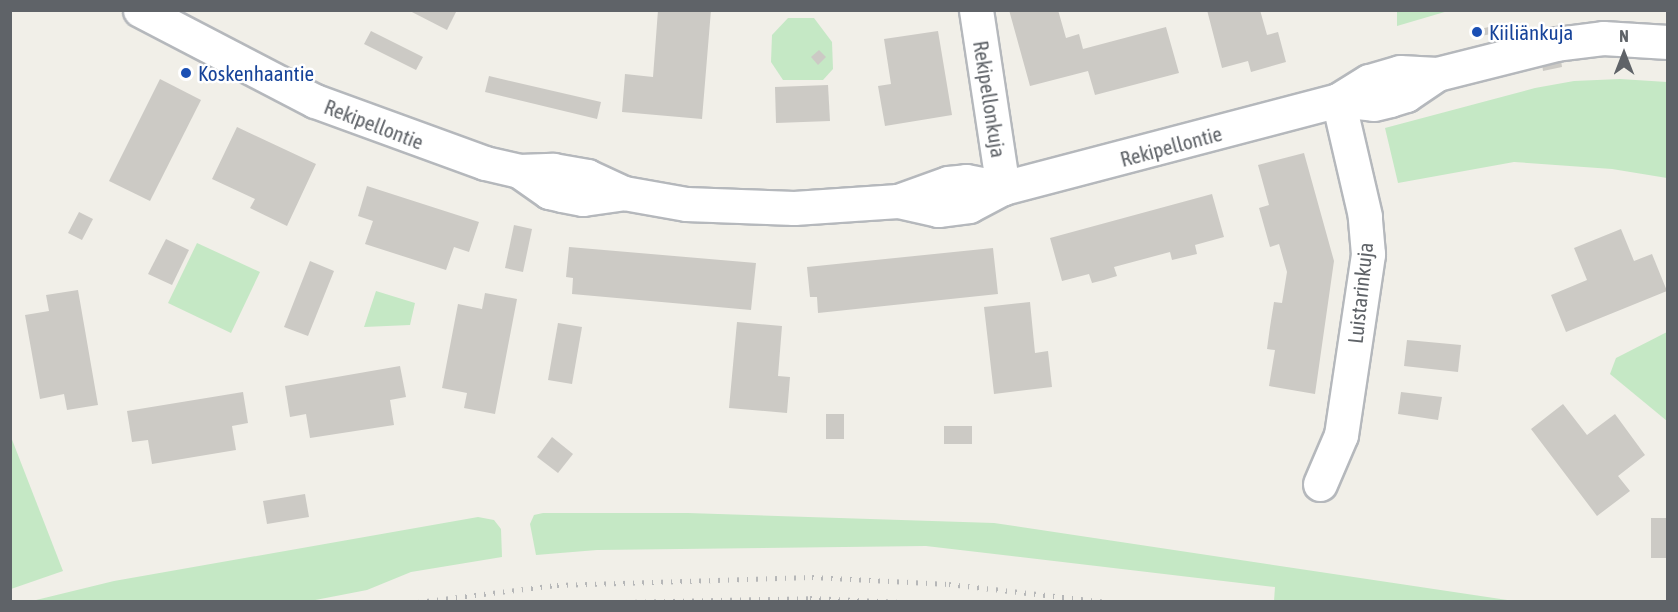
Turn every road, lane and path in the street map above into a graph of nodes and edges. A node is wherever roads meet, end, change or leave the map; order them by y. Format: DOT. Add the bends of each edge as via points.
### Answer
graph roads {
  1 [pos="140,10"];
  2 [pos="976,10"];
  3 [pos="1668,42"];
  4 [pos="1338,100"];
  5 [pos="1003,188"];
  6 [pos="1320,484"];
  1 -- 5 [label="street, Rekipellontie" via="267,78 361,120 485,163 519,171 553,170 587,176 624,193 686,204 750,207 898,201 948,183 966,181"];
  2 -- 5 [label="street, Rekipellonkuja"];
  3 -- 4 [label="street, Rekipellontie" via="1603,38 1556,44 1437,74 1400,72 1369,81"];
  4 -- 5 [label="street, Rekipellontie"];
  4 -- 6 [label="street, Luistarinkuja" via="1365,216 1368,254 1341,435"];
}
